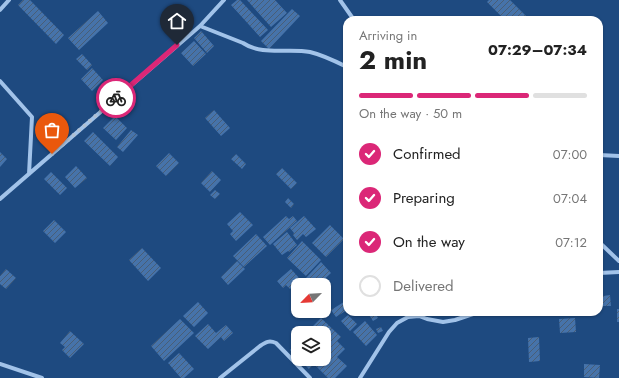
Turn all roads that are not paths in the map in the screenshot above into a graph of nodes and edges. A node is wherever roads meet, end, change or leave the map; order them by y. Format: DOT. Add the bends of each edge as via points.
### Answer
graph roads {
  1 [pos="9,0"];
  2 [pos="224,0"];
  3 [pos="340,0"];
  4 [pos="0,10"];
  5 [pos="351,16"];
  6 [pos="200,26"];
  7 [pos="343,65"];
  8 [pos="0,81"];
  9 [pos="603,156"];
  10 [pos="619,156"];
  11 [pos="29,174"];
  12 [pos="0,199"];
  13 [pos="603,246"];
  14 [pos="619,261"];
  15 [pos="619,272"];
  16 [pos="603,273"];
  17 [pos="419,316"];
  18 [pos="419,316"];
  19 [pos="467,316"];
  20 [pos="0,364"];
  21 [pos="42,378"];
  22 [pos="220,378"];
  23 [pos="310,378"];
  24 [pos="360,378"];
  1 -- 4 [label="street"];
  2 -- 6 [label="street"];
  3 -- 5 [label="street"];
  6 -- 7 [label="street" via="249,47 310,52"];
  6 -- 11 [label="street"];
  8 -- 11 [label="street" via="32,116"];
  9 -- 10 [label="street"];
  11 -- 12 [label="street"];
  13 -- 14 [label="street"];
  15 -- 16 [label="street"];
  17 -- 24 [label="street" via="408,317 397,323"];
  18 -- 19 [label="street" via="443,322"];
  20 -- 21 [label="street"];
  22 -- 23 [label="street" via="260,346 271,341"];
}
